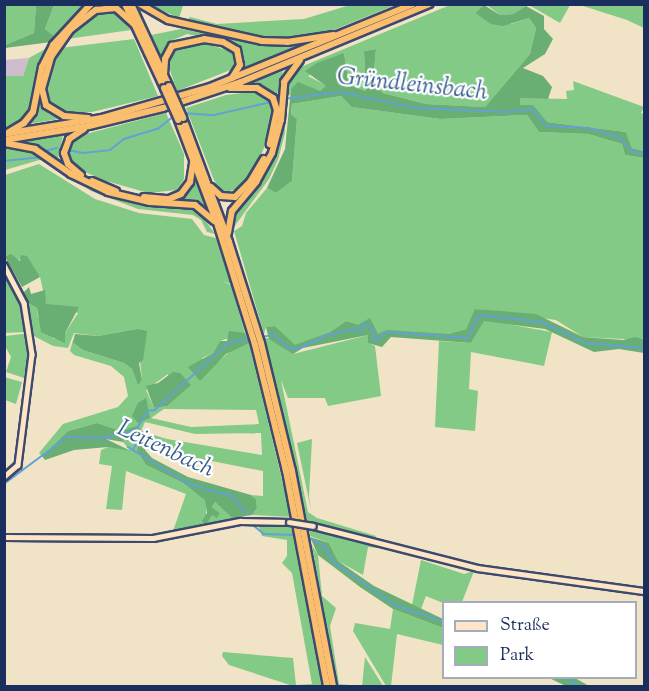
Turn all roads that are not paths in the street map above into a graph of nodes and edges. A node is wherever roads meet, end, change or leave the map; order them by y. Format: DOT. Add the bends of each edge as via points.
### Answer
graph roads {
  1 [pos="91,4"];
  2 [pos="125,4"];
  3 [pos="131,4"];
  4 [pos="140,4"];
  5 [pos="413,4"];
  6 [pos="429,4"];
  7 [pos="137,25"];
  8 [pos="348,31"];
  9 [pos="62,36"];
  10 [pos="146,41"];
  11 [pos="51,52"];
  12 [pos="304,56"];
  13 [pos="164,75"];
  14 [pos="228,81"];
  15 [pos="167,87"];
  16 [pos="223,88"];
  17 [pos="277,102"];
  18 [pos="102,118"];
  19 [pos="180,119"];
  20 [pos="89,126"];
  21 [pos="5,138"];
  22 [pos="193,159"];
  23 [pos="209,185"];
  24 [pos="222,225"];
  25 [pos="228,241"];
  26 [pos="4,265"];
  27 [pos="269,386"];
  28 [pos="4,477"];
  29 [pos="4,537"];
  30 [pos="645,591"];
  31 [pos="327,687"];
  32 [pos="333,687"];
  1 -- 9 [label="highway"];
  2 -- 7 [label="highway"];
  3 -- 7 [label="highway"];
  4 -- 8 [label="highway" via="168,20 277,42"];
  5 -- 8 [label="highway"];
  6 -- 12 [label="highway"];
  7 -- 9 [label="highway" via="122,11 103,8"];
  7 -- 10 [label="highway"];
  8 -- 14 [label="highway"];
  9 -- 11 [label="highway"];
  10 -- 13 [label="highway"];
  10 -- 15 [label="highway"];
  11 -- 18 [label="highway" via="42,89 46,105 64,116"];
  11 -- 21 [label="highway" via="33,112"];
  12 -- 16 [label="highway"];
  12 -- 17 [label="highway" via="288,73"];
  13 -- 14 [label="highway" via="165,59 172,46 204,39 232,46 239,54 239,69"];
  13 -- 15 [label="highway"];
  14 -- 18 [label="highway"];
  15 -- 19 [label="highway, bridge"];
  16 -- 17 [label="highway" via="257,88"];
  16 -- 20 [label="highway"];
  17 -- 23 [label="highway" via="277,118 267,154 243,191 227,198"];
  17 -- 24 [label="highway" via="272,153 256,182"];
  18 -- 21 [label="highway"];
  19 -- 22 [label="highway"];
  19 -- 23 [label="highway"];
  20 -- 21 [label="highway"];
  20 -- 22 [label="highway" via="69,139 65,158 78,173 114,190 148,198 176,197 189,186"];
  21 -- 24 [label="highway" via="35,149 84,182 117,195 195,205"];
  22 -- 24 [label="highway"];
  23 -- 24 [label="highway"];
  24 -- 25 [label="highway"];
  24 -- 25 [label="highway"];
  25 -- 27 [label="highway"];
  26 -- 28 [label="street" via="24,303 30,325 30,377 18,465"];
  27 -- 31 [label="highway"];
  27 -- 32 [label="highway"];
  29 -- 30 [label="street, bridge" via="153,538 249,521 289,522 478,568"];
}
